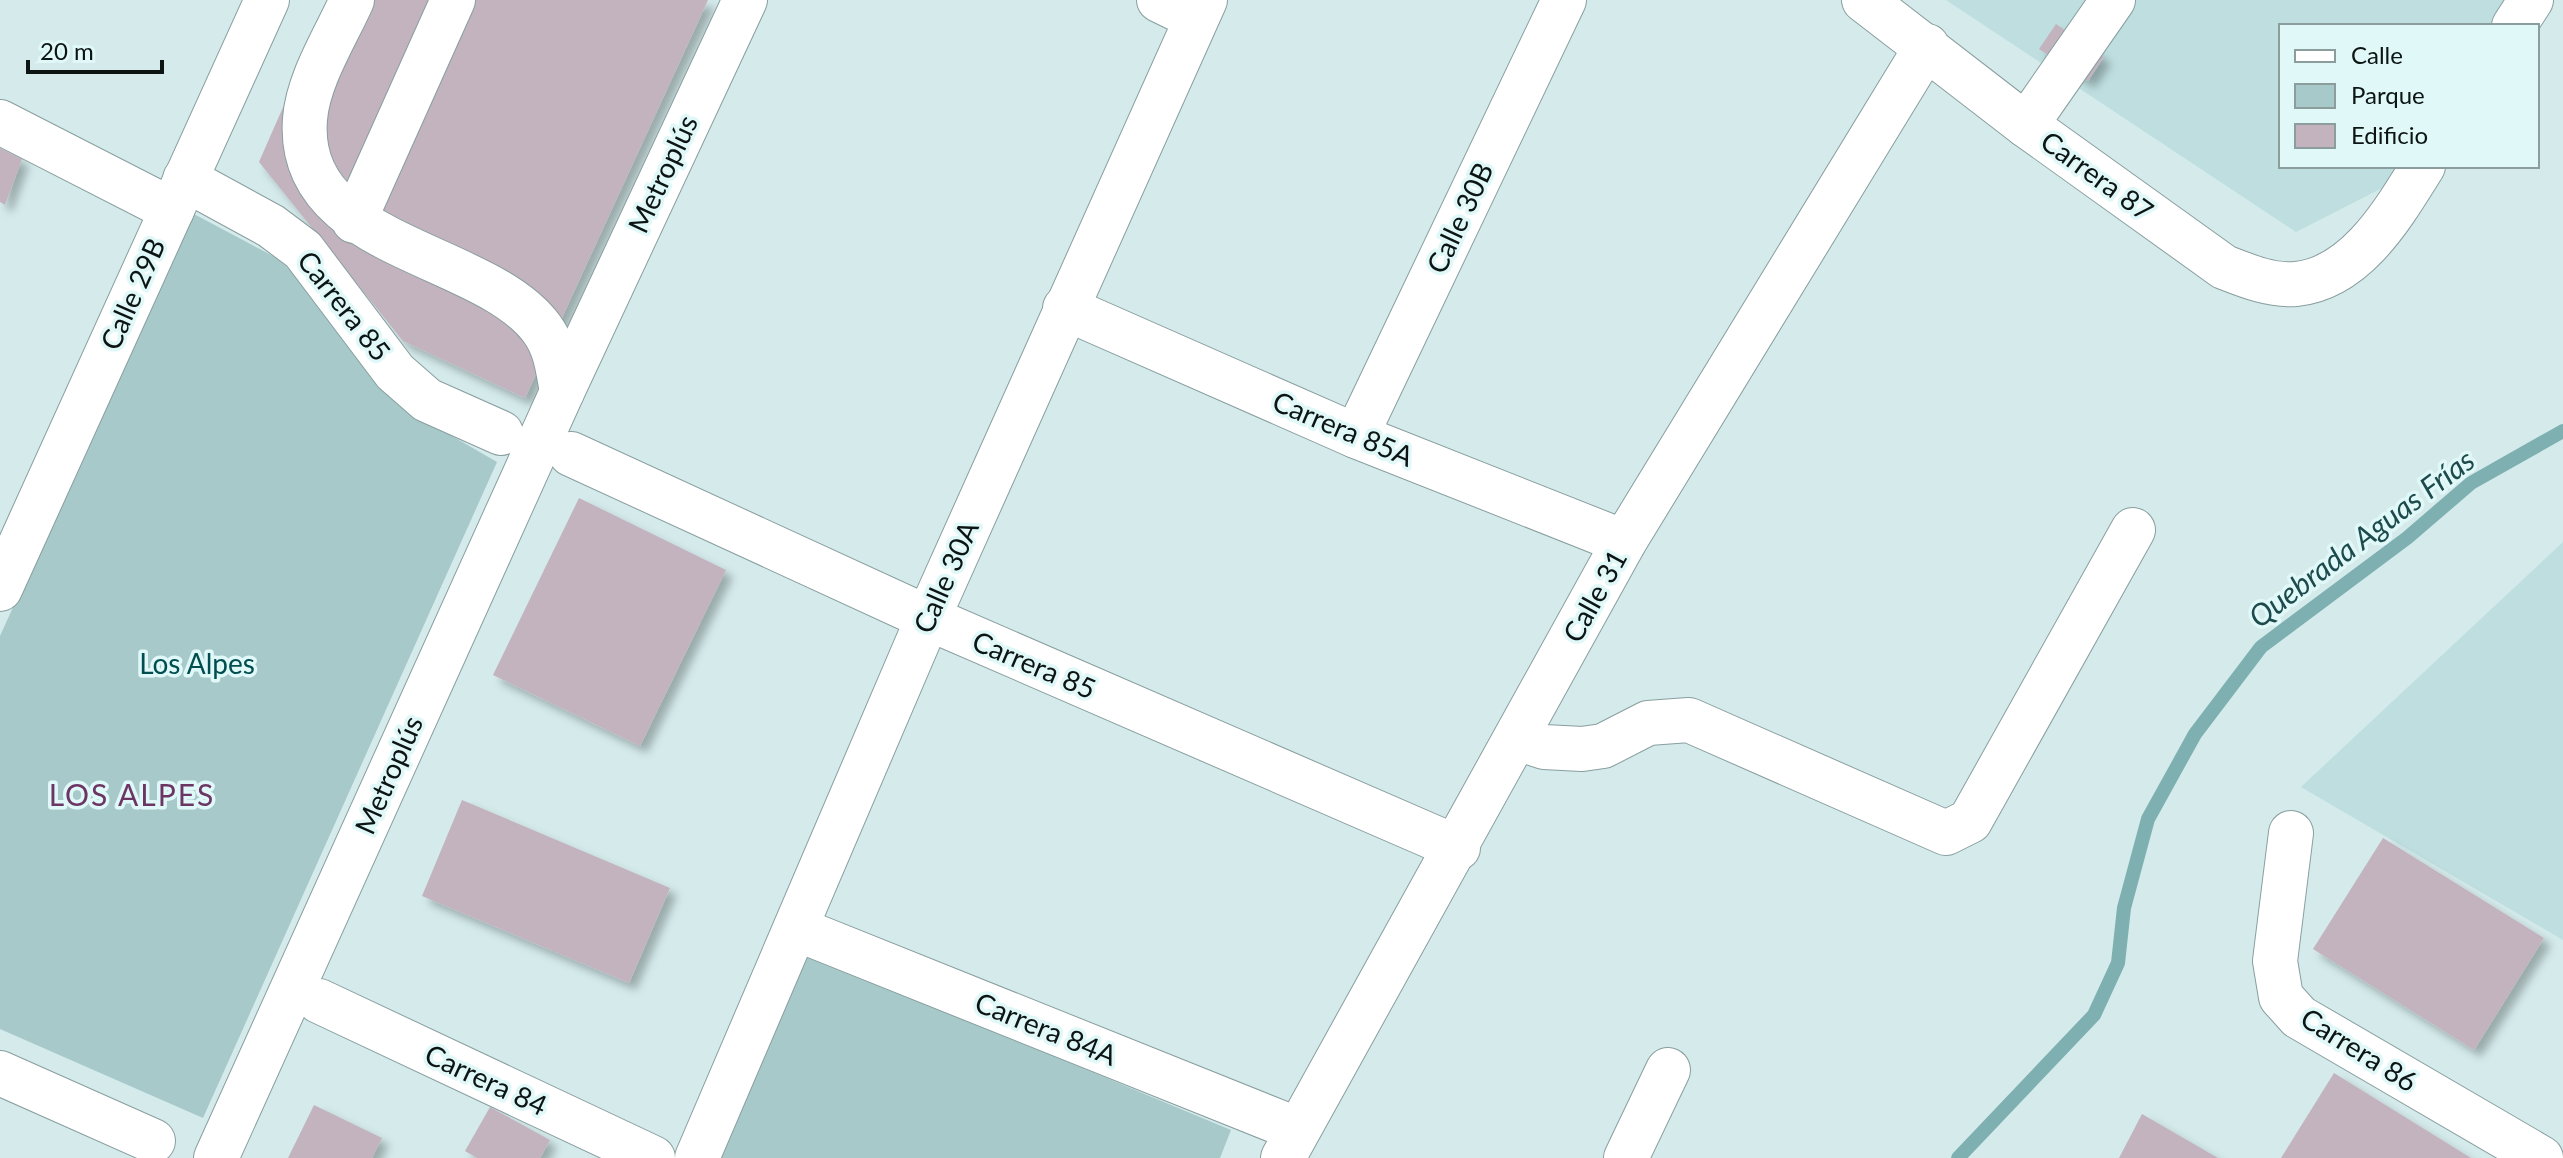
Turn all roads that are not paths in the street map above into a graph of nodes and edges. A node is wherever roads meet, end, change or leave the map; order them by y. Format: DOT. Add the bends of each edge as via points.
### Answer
graph roads {
  1 [pos="267,0"];
  2 [pos="352,0"];
  3 [pos="453,0"];
  4 [pos="745,0"];
  5 [pos="1564,0"];
  6 [pos="1864,0"];
  7 [pos="2113,0"];
  8 [pos="2531,0"];
  9 [pos="1187,6"];
  10 [pos="2515,24"];
  11 [pos="1927,46"];
  12 [pos="0,122"];
  13 [pos="2026,125"];
  14 [pos="2422,168"];
  15 [pos="179,194"];
  16 [pos="354,221"];
  17 [pos="1065,308"];
  18 [pos="562,392"];
  19 [pos="501,433"];
  20 [pos="1356,436"];
  21 [pos="571,454"];
  22 [pos="2133,530"];
  23 [pos="1624,542"];
  24 [pos="0,589"];
  25 [pos="928,618"];
  26 [pos="1517,738"];
  27 [pos="2291,833"];
  28 [pos="1458,848"];
  29 [pos="797,929"];
  30 [pos="319,1001"];
  31 [pos="1668,1070"];
  32 [pos="0,1073"];
  33 [pos="153,1141"];
  34 [pos="1289,1144"];
  35 [pos="216,1158"];
  36 [pos="653,1158"];
  37 [pos="697,1158"];
  38 [pos="1626,1158"];
  39 [pos="2541,1158"];
  1 -- 15 [label="street, Calle 29B"];
  2 -- 16 [label="street" via="305,118 307,151 324,187"];
  3 -- 16 [label="street"];
  4 -- 18 [label="street, Metroplús"];
  5 -- 20 [label="street, Calle 30B"];
  6 -- 11 [label="street, Carrera 87"];
  7 -- 13 [label="street"];
  8 -- 10 [label="street"];
  9 -- 17 [label="street, Calle 30A"];
  11 -- 13 [label="street, Carrera 87"];
  11 -- 23 [label="street, Calle 31"];
  12 -- 15 [label="street, Carrera 85"];
  13 -- 14 [label="street, Carrera 87" via="2224,267 2260,281 2296,284 2329,275 2388,220"];
  15 -- 19 [label="street, Carrera 85" via="271,226 303,250 395,372 427,400"];
  15 -- 24 [label="street, Calle 29B"];
  16 -- 18 [label="street" via="520,307 542,328 555,354"];
  17 -- 20 [label="street, Carrera 85A"];
  17 -- 25 [label="street, Calle 30A"];
  18 -- 35 [label="street, Metroplús"];
  20 -- 23 [label="street, Carrera 85A"];
  21 -- 25 [label="street, Carrera 85"];
  22 -- 26 [label="street" via="1970,821 1946,833 1689,720 1648,723 1603,746 1582,749 1544,747"];
  23 -- 26 [label="street, Calle 31"];
  25 -- 28 [label="street, Carrera 85"];
  25 -- 29 [label="street, Calle 30A"];
  26 -- 28 [label="street, Calle 31"];
  27 -- 39 [label="street, Carrera 86" via="2275,961 2281,997 2299,1017"];
  28 -- 34 [label="street, Calle 31"];
  29 -- 34 [label="street, Carrera 84A"];
  29 -- 37 [label="street, Calle 30A"];
  30 -- 36 [label="street, Carrera 84"];
  31 -- 38 [label="street"];
  32 -- 33 [label="street"];
}
